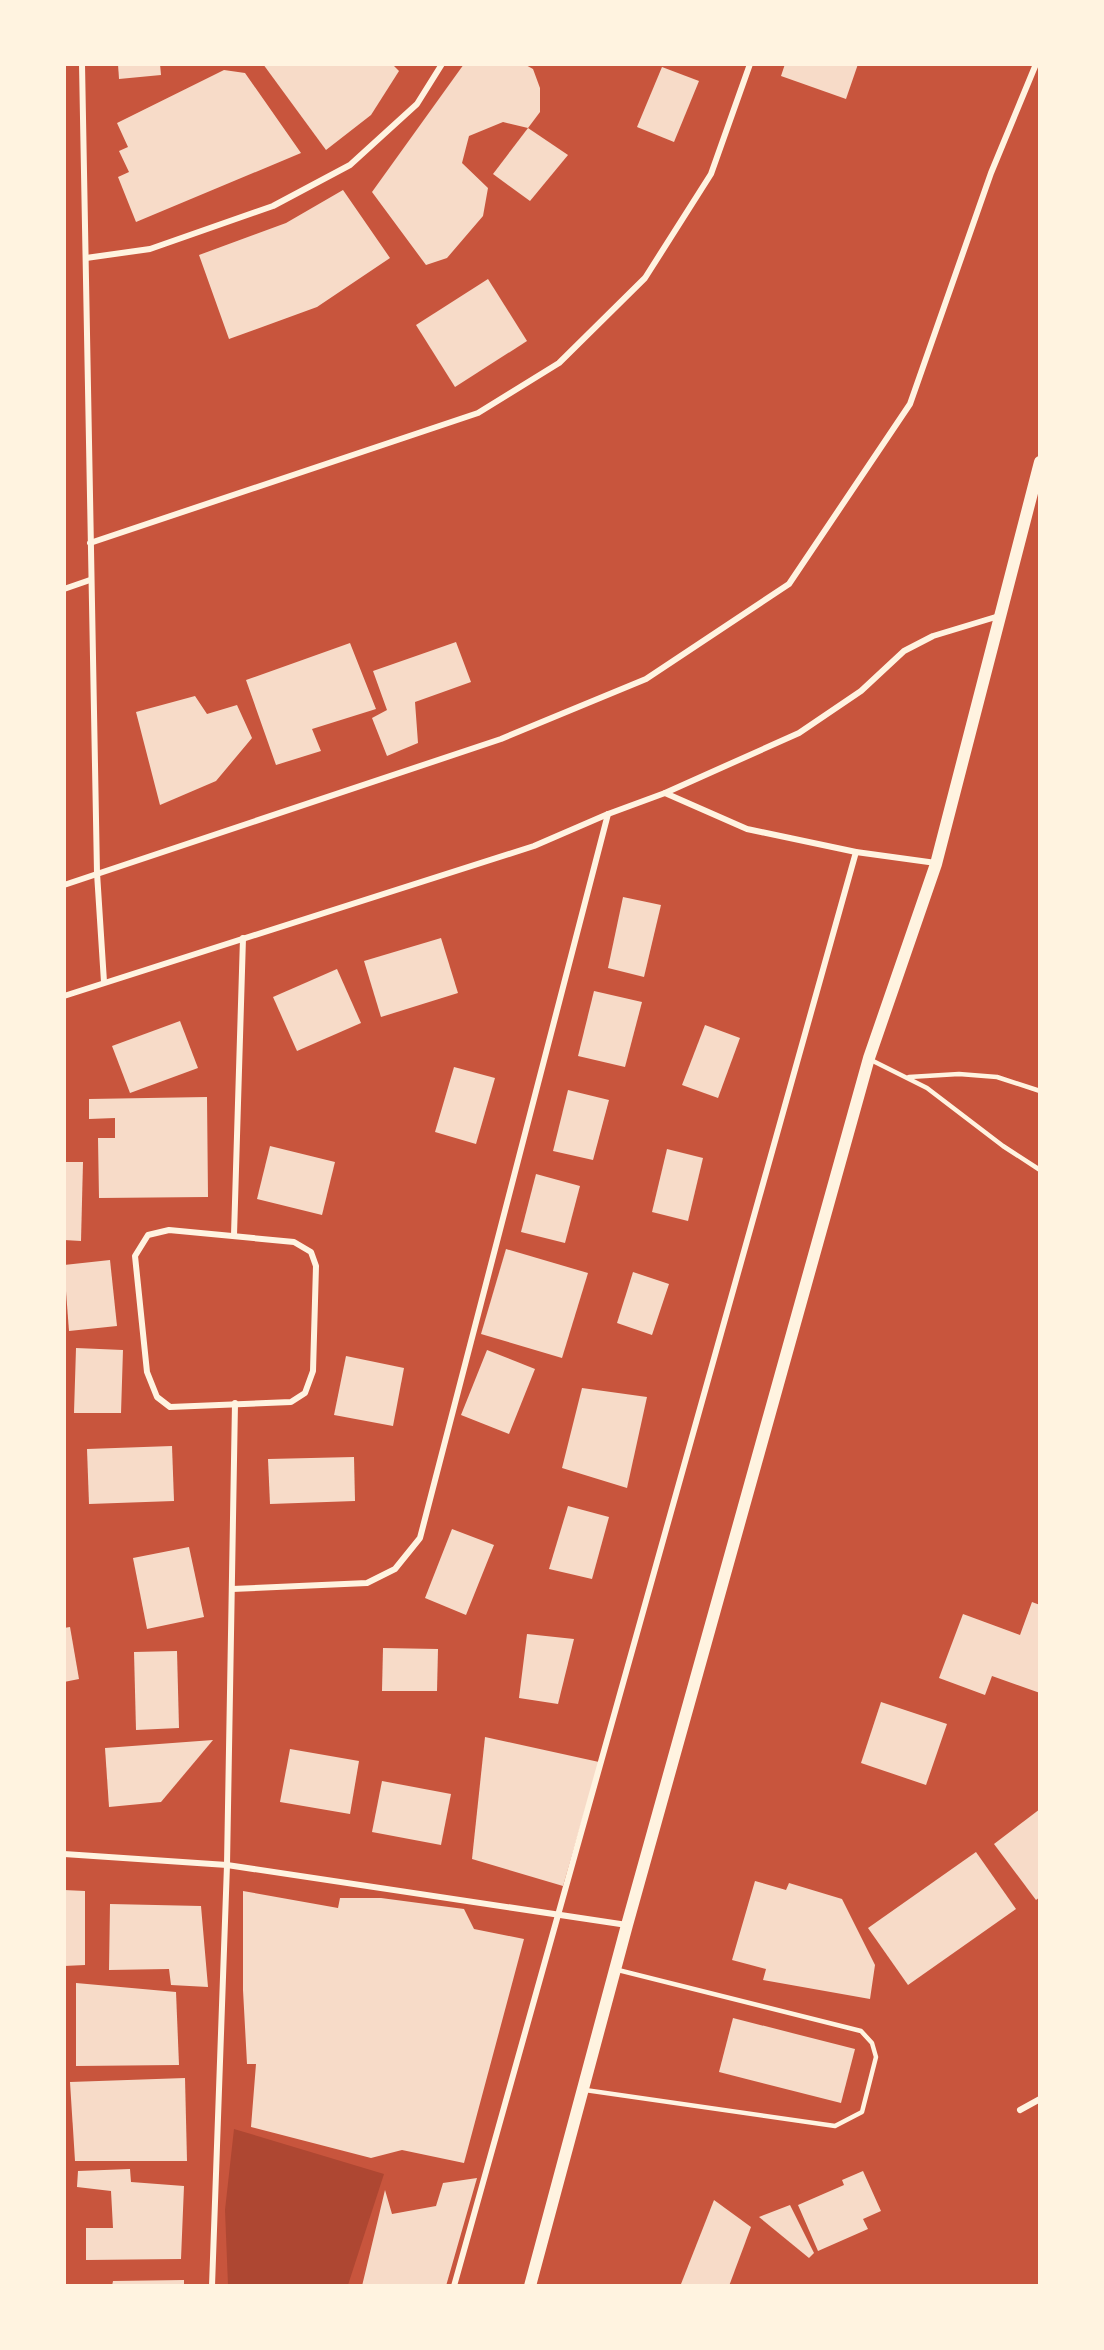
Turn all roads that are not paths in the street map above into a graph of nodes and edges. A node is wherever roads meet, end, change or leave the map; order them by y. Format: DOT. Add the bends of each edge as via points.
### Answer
graph roads {
  1 [pos="82,64"];
  2 [pos="442,64"];
  3 [pos="750,64"];
  4 [pos="1036,64"];
  5 [pos="86,258"];
  6 [pos="1040,462"];
  7 [pos="90,543"];
  8 [pos="90,580"];
  9 [pos="64,589"];
  10 [pos="999,616"];
  11 [pos="665,793"];
  12 [pos="608,814"];
  13 [pos="856,852"];
  14 [pos="936,864"];
  15 [pos="97,873"];
  16 [pos="64,885"];
  17 [pos="243,938"];
  18 [pos="104,982"];
  19 [pos="64,996"];
  20 [pos="869,1058"];
  21 [pos="906,1077"];
  22 [pos="1040,1091"];
  23 [pos="1040,1170"];
  24 [pos="234,1235"];
  25 [pos="235,1403"];
  26 [pos="232,1589"];
  27 [pos="64,1854"];
  28 [pos="227,1864"];
  29 [pos="559,1914"];
  30 [pos="627,1925"];
  31 [pos="615,1969"];
  32 [pos="584,2090"];
  33 [pos="1040,2099"];
  34 [pos="1020,2110"];
  35 [pos="212,2286"];
  36 [pos="454,2286"];
  37 [pos="530,2286"];
  1 -- 5 [label="street"];
  2 -- 5 [label="street" via="417,104 350,165 262,210 150,249"];
  3 -- 7 [label="street" via="711,174 645,278 559,363 478,413"];
  4 -- 15 [label="street" via="991,173 910,404 789,584 646,678 574,709 501,739"];
  5 -- 7 [label="street"];
  6 -- 10 [label="main road"];
  7 -- 8 [label="street"];
  8 -- 9 [label="street"];
  8 -- 15 [label="street"];
  10 -- 11 [label="street" via="933,636 904,651 861,691 799,733"];
  10 -- 14 [label="main road"];
  11 -- 12 [label="street"];
  11 -- 13 [label="street" via="747,829"];
  12 -- 17 [label="street" via="534,846"];
  12 -- 26 [label="street" via="420,1538 395,1569 367,1583"];
  13 -- 14 [label="street"];
  13 -- 29 [label="street"];
  14 -- 20 [label="main road"];
  15 -- 16 [label="street"];
  15 -- 18 [label="street"];
  17 -- 18 [label="street"];
  17 -- 24 [label="street"];
  18 -- 19 [label="street"];
  20 -- 21 [label="lane"];
  20 -- 30 [label="main road"];
  21 -- 22 [label="lane" via="997,1077"];
  21 -- 23 [label="lane"];
  24 -- 25 [label="street" via="294,1242 311,1252 316,1266 313,1371 305,1393 291,1402"];
  24 -- 25 [label="street" via="169,1230 148,1235 135,1256 147,1372 157,1397 170,1407"];
  25 -- 26 [label="street"];
  26 -- 28 [label="street"];
  27 -- 28 [label="street"];
  28 -- 29 [label="street"];
  28 -- 35 [label="street"];
  29 -- 30 [label="street"];
  29 -- 36 [label="street"];
  30 -- 31 [label="main road"];
  31 -- 32 [label="main road"];
  31 -- 32 [label="lane" via="861,2031 872,2043 876,2057 862,2112 835,2126"];
  32 -- 37 [label="main road"];
  33 -- 34 [label="street"];
}
